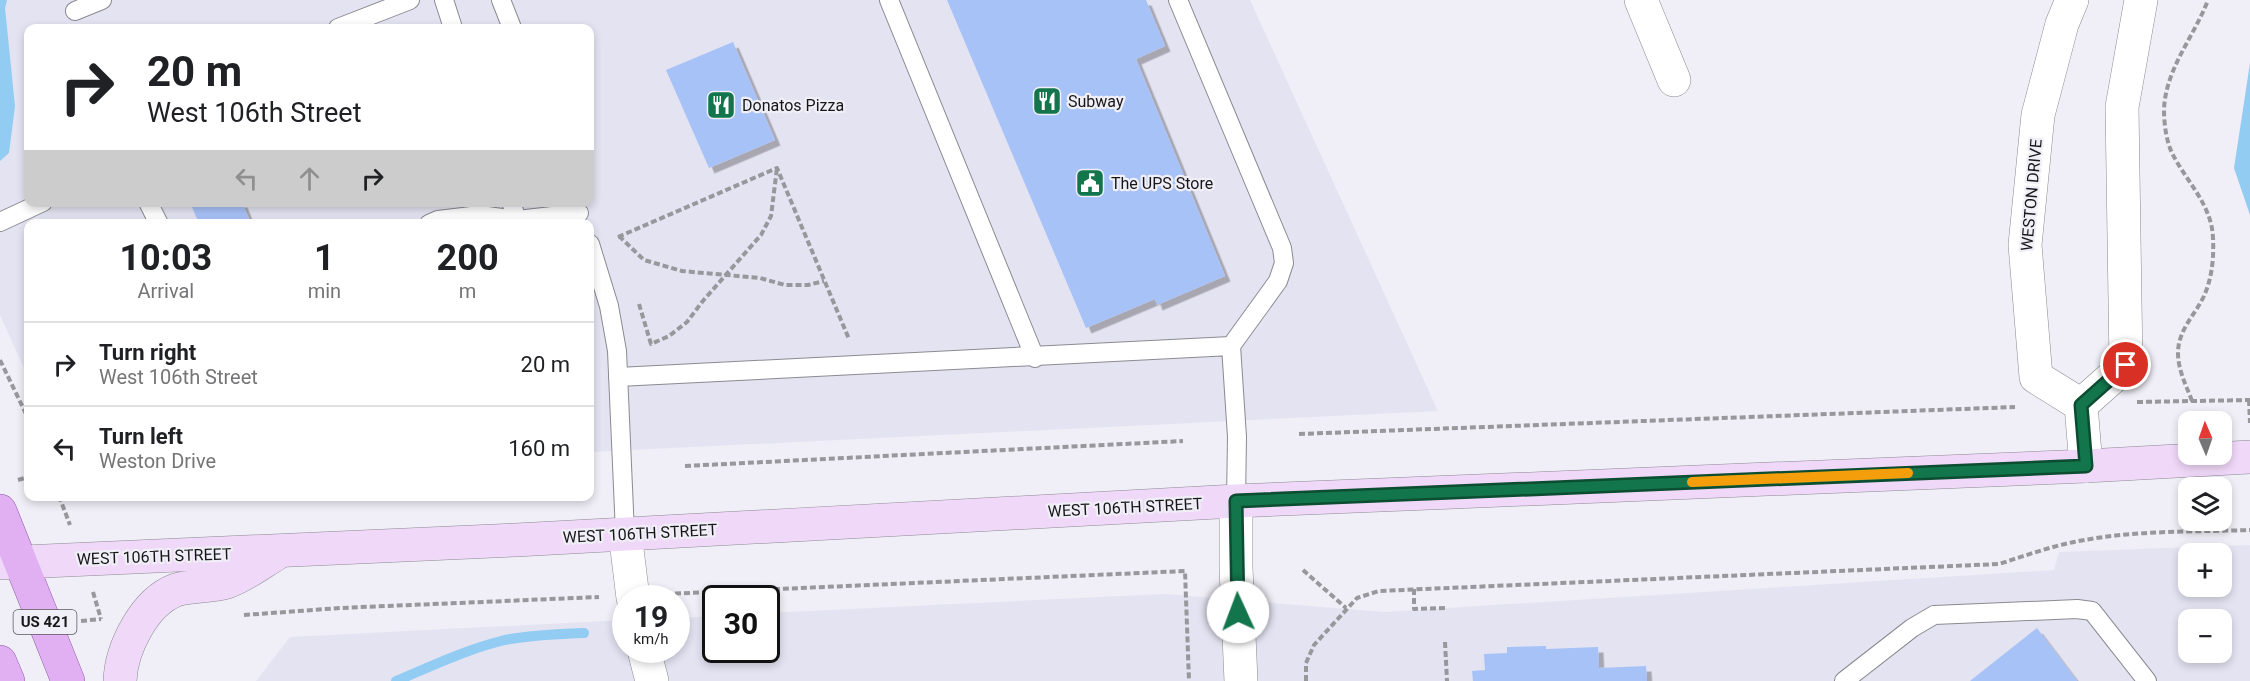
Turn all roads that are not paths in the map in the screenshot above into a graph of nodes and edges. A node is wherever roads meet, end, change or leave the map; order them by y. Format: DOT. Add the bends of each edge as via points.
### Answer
graph roads {
  1 [pos="102,0"];
  2 [pos="410,0"];
  3 [pos="444,0"];
  4 [pos="501,0"];
  5 [pos="889,0"];
  6 [pos="1178,0"];
  7 [pos="1641,0"];
  8 [pos="2072,0"];
  9 [pos="2141,0"];
  10 [pos="77,13"];
  11 [pos="348,24"];
  12 [pos="452,24"];
  13 [pos="510,24"];
  14 [pos="1674,80"];
  15 [pos="32,207"];
  16 [pos="578,213"];
  17 [pos="446,219"];
  18 [pos="510,219"];
  19 [pos="526,219"];
  20 [pos="0,222"];
  21 [pos="594,257"];
  22 [pos="1231,346"];
  23 [pos="1035,358"];
  24 [pos="618,377"];
  25 [pos="2081,405"];
  26 [pos="2250,457"];
  27 [pos="2086,466"];
  28 [pos="1236,501"];
  29 [pos="0,511"];
  30 [pos="625,533"];
  31 [pos="281,551"];
  32 [pos="10,563"];
  33 [pos="631,585"];
  34 [pos="0,662"];
  35 [pos="647,663"];
  36 [pos="8,681"];
  37 [pos="68,681"];
  38 [pos="120,681"];
  39 [pos="652,681"];
  40 [pos="1241,681"];
  41 [pos="1844,681"];
  42 [pos="2147,681"];
  1 -- 10 [label="lane"];
  2 -- 11 [label="lane"];
  3 -- 12 [label="lane"];
  4 -- 13 [label="lane"];
  5 -- 23 [label="lane"];
  6 -- 22 [label="lane" via="1282,248 1284,263 1278,281"];
  7 -- 14 [label="street"];
  8 -- 25 [label="street, WESTON DRIVE" via="2038,116 2025,245 2036,377"];
  9 -- 25 [label="street" via="2122,107 2126,365"];
  15 -- 20 [label="lane"];
  16 -- 19 [label="lane"];
  17 -- 18 [label="lane" via="480,215"];
  21 -- 24 [label="lane" via="609,306"];
  22 -- 23 [label="lane"];
  22 -- 28 [label="lane" via="1237,438"];
  23 -- 24 [label="lane"];
  24 -- 30 [label="lane"];
  25 -- 27 [label="street"];
  26 -- 27 [label="street, WEST 106TH STREET"];
  27 -- 28 [label="street, WEST 106TH STREET"];
  28 -- 30 [label="street, WEST 106TH STREET"];
  28 -- 40 [label="street"];
  29 -- 32 [label="main road, US 421"];
  30 -- 31 [label="street, WEST 106TH STREET"];
  30 -- 33 [label="street"];
  31 -- 32 [label="street, WEST 106TH STREET"];
  31 -- 38 [label="street" via="228,582 175,591 149,609 131,637 120,666"];
  32 -- 37 [label="main road, US 421"];
  34 -- 36 [label="main road"];
  35 -- 39 [label="street"];
  41 -- 42 [label="lane" via="1934,615 2077,609 2092,611"];
}
